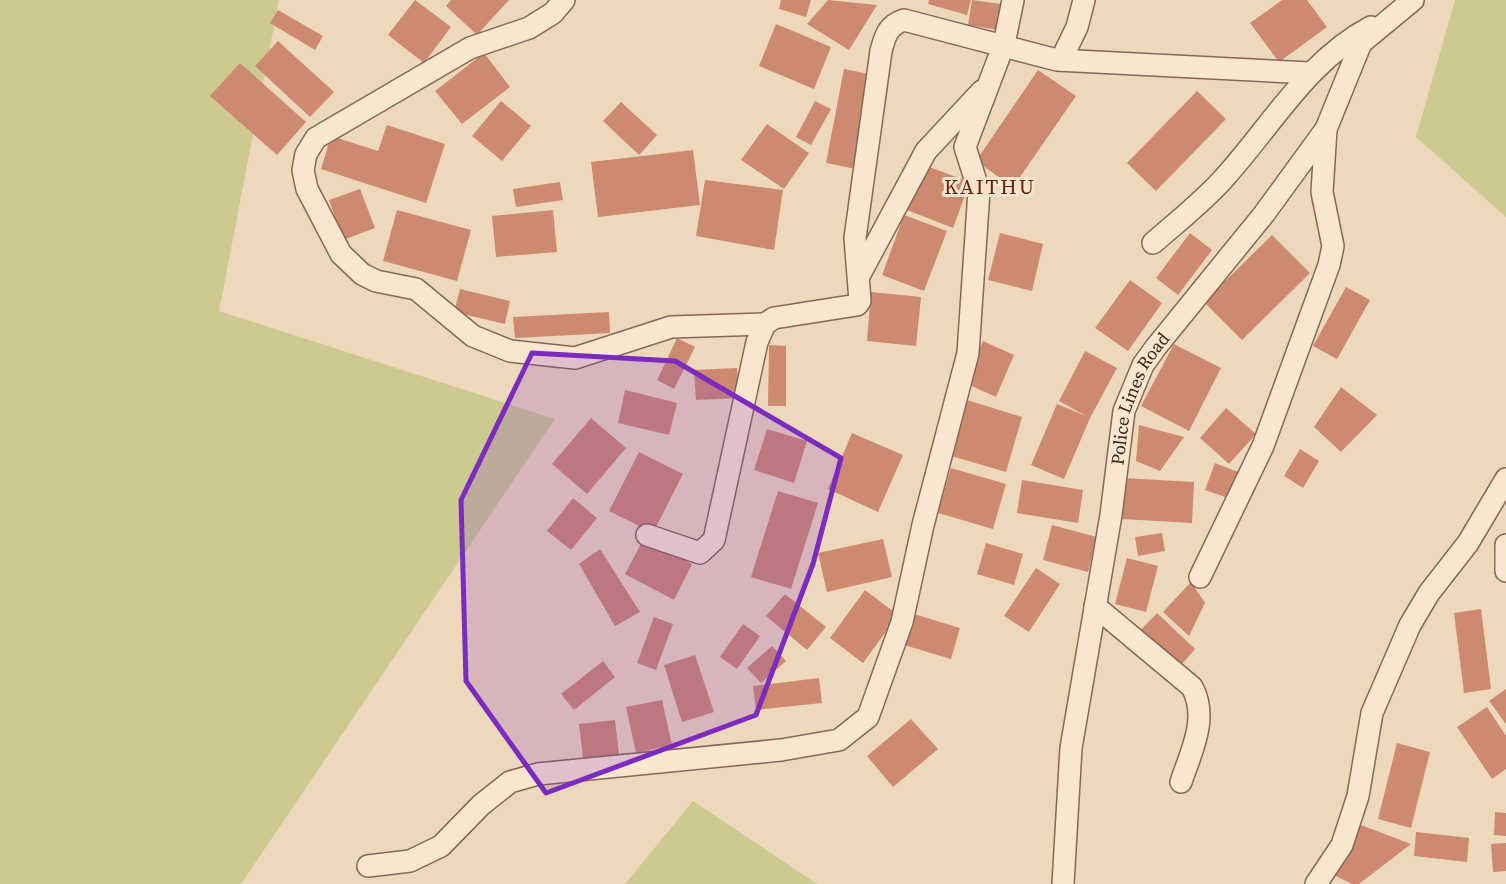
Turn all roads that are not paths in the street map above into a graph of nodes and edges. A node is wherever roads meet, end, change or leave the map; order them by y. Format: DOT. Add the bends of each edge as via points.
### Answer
graph roads {
  1 [pos="564,0"];
  2 [pos="1013,0"];
  3 [pos="1084,0"];
  4 [pos="1413,0"];
  5 [pos="1388,18"];
  6 [pos="1004,44"];
  7 [pos="1061,60"];
  8 [pos="1310,73"];
  9 [pos="988,85"];
  10 [pos="1326,129"];
  11 [pos="1153,243"];
  12 [pos="860,274"];
  13 [pos="765,324"];
  14 [pos="1506,479"];
  15 [pos="647,535"];
  16 [pos="1506,545"];
  17 [pos="1506,571"];
  18 [pos="1200,577"];
  19 [pos="1095,606"];
  20 [pos="1181,782"];
  21 [pos="368,866"];
  22 [pos="1063,884"];
  23 [pos="1316,884"];
  1 -- 13 [label="street" via="529,28 470,48 316,138 303,170 307,188 341,254 376,281 416,289 473,336 510,351 575,358 671,327"];
  2 -- 6 [label="street"];
  3 -- 7 [label="street"];
  4 -- 5 [label="street, Police Lines Road"];
  5 -- 8 [label="street" via="1347,40"];
  5 -- 10 [label="street, Police Lines Road" via="1361,43"];
  6 -- 7 [label="street"];
  6 -- 9 [label="street"];
  6 -- 12 [label="street" via="904,20 886,33 855,238"];
  7 -- 8 [label="street"];
  8 -- 11 [label="street" via="1224,179"];
  9 -- 12 [label="street" via="926,151"];
  9 -- 21 [label="street" via="965,147 979,191 968,353 902,622 868,717 839,740 538,774 510,782 441,846 410,861"];
  10 -- 18 [label="street" via="1322,192 1333,246 1329,265 1263,446"];
  10 -- 19 [label="street, Police Lines Road" via="1143,365 1124,411"];
  12 -- 13 [label="street" via="857,305 801,312"];
  13 -- 15 [label="street" via="757,342 715,540 700,553"];
  14 -- 23 [label="street" via="1405,637 1372,713 1358,796 1342,845"];
  16 -- 17 [label="street"];
  19 -- 20 [label="street" via="1192,687 1199,700 1200,720"];
  19 -- 22 [label="street, Police Lines Road" via="1071,748"];
}
